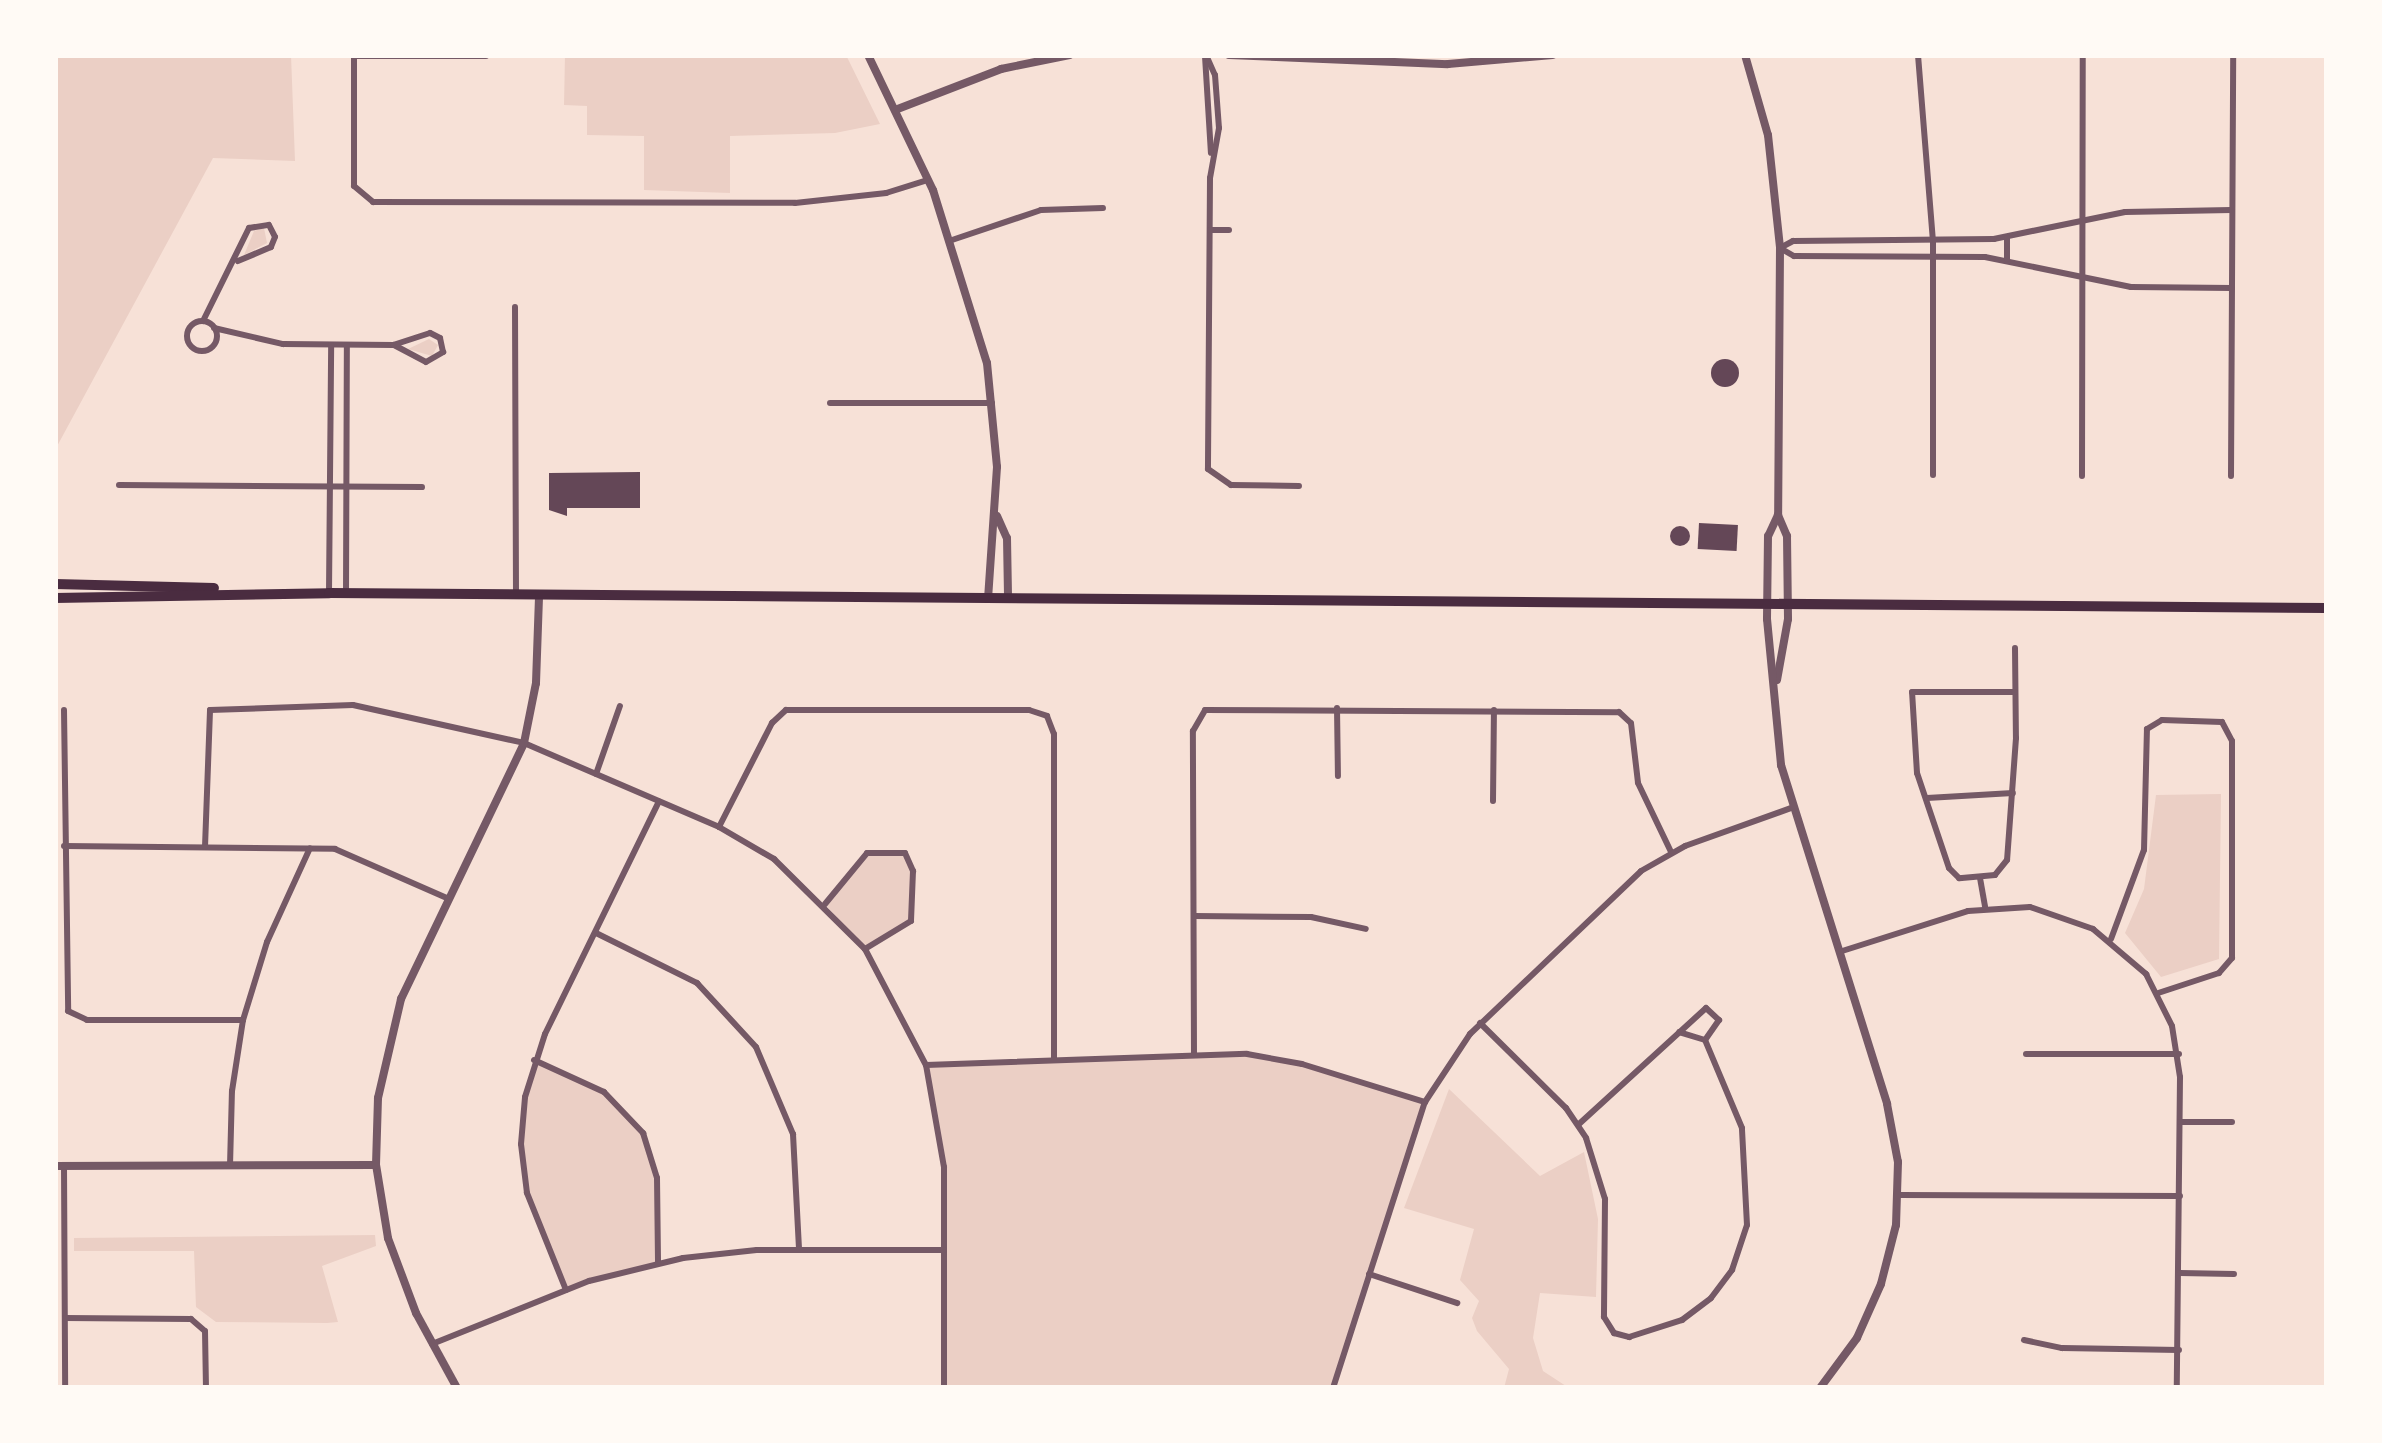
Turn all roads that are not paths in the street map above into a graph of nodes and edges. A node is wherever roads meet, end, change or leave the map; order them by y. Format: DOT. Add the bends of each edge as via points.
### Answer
graph roads {
  1 [pos="354,55"];
  2 [pos="868,55"];
  3 [pos="1070,55"];
  4 [pos="1206,55"];
  5 [pos="1228,55"];
  6 [pos="1553,55"];
  7 [pos="1745,55"];
  8 [pos="1753,55"];
  9 [pos="1918,55"];
  10 [pos="2083,55"];
  11 [pos="2233,55"];
  12 [pos="486,56"];
  13 [pos="1756,80"];
  14 [pos="895,110"];
  15 [pos="1212,159"];
  16 [pos="928,180"];
  17 [pos="1103,208"];
  18 [pos="2231,210"];
  19 [pos="2082,220"];
  20 [pos="1210,230"];
  21 [pos="1228,230"];
  22 [pos="2007,238"];
  23 [pos="952,240"];
  24 [pos="1857,240"];
  25 [pos="1933,240"];
  26 [pos="1780,248"];
  27 [pos="1858,256"];
  28 [pos="1932,257"];
  29 [pos="2006,259"];
  30 [pos="238,261"];
  31 [pos="2082,277"];
  32 [pos="2232,288"];
  33 [pos="514,307"];
  34 [pos="203,321"];
  35 [pos="214,328"];
  36 [pos="331,345"];
  37 [pos="347,345"];
  38 [pos="394,345"];
  39 [pos="830,403"];
  40 [pos="992,403"];
  41 [pos="1933,475"];
  42 [pos="2082,476"];
  43 [pos="2231,476"];
  44 [pos="119,485"];
  45 [pos="330,486"];
  46 [pos="347,486"];
  47 [pos="1299,486"];
  48 [pos="422,487"];
  49 [pos="1778,515"];
  50 [pos="997,516"];
  51 [pos="55,584"];
  52 [pos="285,592"];
  53 [pos="329,593"];
  54 [pos="346,593"];
  55 [pos="516,594"];
  56 [pos="539,595"];
  57 [pos="55,598"];
  58 [pos="988,598"];
  59 [pos="1008,598"];
  60 [pos="1768,604"];
  61 [pos="1788,604"];
  62 [pos="2327,608"];
  63 [pos="2015,648"];
  64 [pos="1777,680"];
  65 [pos="2015,692"];
  66 [pos="620,706"];
  67 [pos="1338,708"];
  68 [pos="64,710"];
  69 [pos="1494,710"];
  70 [pos="524,743"];
  71 [pos="596,774"];
  72 [pos="1338,776"];
  73 [pos="2014,793"];
  74 [pos="1927,798"];
  75 [pos="660,801"];
  76 [pos="1493,801"];
  77 [pos="1792,808"];
  78 [pos="719,827"];
  79 [pos="64,846"];
  80 [pos="205,847"];
  81 [pos="310,848"];
  82 [pos="1670,852"];
  83 [pos="1980,878"];
  84 [pos="450,898"];
  85 [pos="825,904"];
  86 [pos="1984,907"];
  87 [pos="1193,916"];
  88 [pos="1366,929"];
  89 [pos="596,933"];
  90 [pos="2111,940"];
  91 [pos="865,950"];
  92 [pos="1840,952"];
  93 [pos="2158,993"];
  94 [pos="243,1020"];
  95 [pos="1480,1022"];
  96 [pos="1678,1032"];
  97 [pos="1704,1040"];
  98 [pos="2026,1054"];
  99 [pos="2178,1054"];
  100 [pos="1194,1055"];
  101 [pos="534,1060"];
  102 [pos="1054,1060"];
  103 [pos="926,1065"];
  104 [pos="1426,1102"];
  105 [pos="2180,1122"];
  106 [pos="2232,1122"];
  107 [pos="1579,1124"];
  108 [pos="376,1165"];
  109 [pos="59,1166"];
  110 [pos="230,1166"];
  111 [pos="1899,1195"];
  112 [pos="2180,1196"];
  113 [pos="799,1250"];
  114 [pos="944,1250"];
  115 [pos="658,1263"];
  116 [pos="1370,1274"];
  117 [pos="2180,1274"];
  118 [pos="2234,1274"];
  119 [pos="566,1290"];
  120 [pos="1457,1303"];
  121 [pos="65,1318"];
  122 [pos="2024,1340"];
  123 [pos="432,1344"];
  124 [pos="2178,1350"];
  125 [pos="65,1388"];
  126 [pos="206,1388"];
  127 [pos="458,1388"];
  128 [pos="944,1388"];
  129 [pos="1332,1388"];
  130 [pos="1820,1388"];
  131 [pos="2177,1388"];
  1 -- 12 [label="street"];
  1 -- 16 [label="street" via="354,186 373,202 795,204 886,193"];
  2 -- 14 [label="street"];
  3 -- 14 [label="street" via="1001,70"];
  4 -- 15 [label="street" via="1201,75"];
  4 -- 15 [label="street" via="1219,116"];
  5 -- 6 [label="street" via="1448,64"];
  7 -- 13 [label="street"];
  8 -- 13 [label="street"];
  9 -- 25 [label="street"];
  10 -- 19 [label="street"];
  11 -- 18 [label="street"];
  13 -- 26 [label="street"];
  14 -- 16 [label="street"];
  15 -- 20 [label="street"];
  16 -- 23 [label="street"];
  17 -- 23 [label="street" via="1042,210"];
  18 -- 19 [label="street" via="2142,210"];
  18 -- 32 [label="street"];
  19 -- 22 [label="street"];
  19 -- 31 [label="street"];
  20 -- 21 [label="street"];
  20 -- 47 [label="street" via="1208,469 1231,485"];
  22 -- 25 [label="street"];
  22 -- 29 [label="street"];
  23 -- 40 [label="street" via="978,321"];
  24 -- 25 [label="street"];
  24 -- 26 [label="street" via="1793,240"];
  24 -- 27 [label="street"];
  25 -- 28 [label="street"];
  26 -- 27 [label="street" via="1794,256"];
  26 -- 49 [label="street"];
  27 -- 28 [label="street"];
  28 -- 29 [label="street"];
  28 -- 41 [label="street"];
  29 -- 31 [label="street"];
  30 -- 30 [label="street" via="271,247 269,225 251,225 236,251"];
  30 -- 34 [label="street"];
  31 -- 32 [label="street" via="2143,288"];
  31 -- 42 [label="street"];
  32 -- 43 [label="street"];
  33 -- 55 [label="street"];
  34 -- 35 [label="street"];
  34 -- 35 [label="street" via="188,331 194,348 212,346"];
  35 -- 36 [label="street" via="268,342"];
  36 -- 37 [label="street"];
  36 -- 45 [label="street"];
  37 -- 38 [label="street"];
  37 -- 46 [label="street"];
  38 -- 38 [label="street" via="426,362 443,352 434,334"];
  39 -- 40 [label="street"];
  40 -- 50 [label="street"];
  44 -- 45 [label="street"];
  45 -- 46 [label="street"];
  45 -- 53 [label="street"];
  46 -- 48 [label="street"];
  46 -- 54 [label="street"];
  49 -- 60 [label="street" via="1768,536"];
  49 -- 61 [label="street" via="1787,536"];
  50 -- 58 [label="street" via="988,536"];
  50 -- 59 [label="street" via="1007,538"];
  51 -- 52 [label="main road"];
  52 -- 53 [label="main road"];
  52 -- 57 [label="main road"];
  53 -- 54 [label="main road"];
  54 -- 55 [label="main road"];
  55 -- 56 [label="main road"];
  56 -- 58 [label="main road"];
  56 -- 70 [label="street" via="536,683"];
  58 -- 59 [label="main road"];
  59 -- 60 [label="main road"];
  60 -- 61 [label="main road"];
  60 -- 64 [label="street"];
  61 -- 62 [label="main road"];
  61 -- 64 [label="street" via="1785,660"];
  63 -- 65 [label="street"];
  64 -- 77 [label="street" via="1778,748"];
  65 -- 73 [label="street"];
  65 -- 74 [label="street" via="1912,692 1909,733"];
  66 -- 71 [label="street"];
  67 -- 69 [label="street"];
  67 -- 72 [label="street"];
  67 -- 87 [label="street" via="1216,707 1197,717"];
  68 -- 79 [label="street"];
  69 -- 76 [label="street"];
  69 -- 82 [label="street" via="1624,714 1640,790"];
  70 -- 71 [label="street"];
  70 -- 80 [label="street" via="369,707 213,708 205,722"];
  70 -- 84 [label="street"];
  71 -- 75 [label="street"];
  73 -- 74 [label="street"];
  73 -- 83 [label="street" via="2005,865"];
  74 -- 83 [label="street" via="1952,872"];
  75 -- 78 [label="street"];
  75 -- 89 [label="street"];
  77 -- 82 [label="street"];
  77 -- 92 [label="street"];
  78 -- 85 [label="street" via="774,859"];
  78 -- 102 [label="street" via="772,723 786,710 1029,710 1047,716 1054,734"];
  79 -- 80 [label="street"];
  79 -- 94 [label="street" via="64,992 72,1015"];
  80 -- 81 [label="street"];
  81 -- 84 [label="street" via="359,854"];
  81 -- 94 [label="street" via="267,942"];
  82 -- 95 [label="street" via="1614,892"];
  83 -- 86 [label="street"];
  84 -- 108 [label="street" via="391,1029 378,1098"];
  85 -- 91 [label="street"];
  85 -- 91 [label="street" via="866,853 905,853 913,871 911,922"];
  86 -- 90 [label="street" via="2052,911"];
  86 -- 92 [label="street"];
  87 -- 88 [label="street" via="1311,917"];
  87 -- 100 [label="street"];
  89 -- 101 [label="street"];
  89 -- 113 [label="street" via="697,983 756,1047 793,1134"];
  90 -- 93 [label="street"];
  90 -- 93 [label="street" via="2144,850 2147,729 2162,720 2222,722 2232,741 2232,958 2220,973"];
  91 -- 103 [label="street"];
  92 -- 111 [label="street" via="1887,1104"];
  93 -- 99 [label="street"];
  94 -- 110 [label="street"];
  95 -- 104 [label="street"];
  95 -- 107 [label="street"];
  96 -- 97 [label="street"];
  96 -- 97 [label="street" via="1698,1011 1710,1009 1718,1020"];
  96 -- 107 [label="street"];
  97 -- 107 [label="street" via="1746,1143 1747,1225 1723,1285 1682,1320 1628,1337 1606,1323 1605,1199"];
  98 -- 99 [label="street"];
  99 -- 105 [label="street"];
  100 -- 102 [label="street"];
  100 -- 104 [label="street" via="1285,1060"];
  101 -- 115 [label="street" via="604,1092 644,1133 656,1170"];
  101 -- 119 [label="street" via="521,1126 524,1176"];
  102 -- 103 [label="street"];
  103 -- 114 [label="street" via="942,1148"];
  104 -- 116 [label="street"];
  105 -- 106 [label="street"];
  105 -- 112 [label="street"];
  108 -- 110 [label="street"];
  108 -- 123 [label="street" via="392,1250"];
  109 -- 110 [label="street"];
  109 -- 121 [label="street"];
  111 -- 112 [label="street"];
  111 -- 130 [label="street" via="1874,1304"];
  112 -- 117 [label="street"];
  113 -- 114 [label="street"];
  113 -- 115 [label="street"];
  114 -- 128 [label="street"];
  115 -- 119 [label="street"];
  116 -- 120 [label="street"];
  116 -- 129 [label="street"];
  117 -- 118 [label="street"];
  117 -- 124 [label="street"];
  119 -- 123 [label="street"];
  121 -- 125 [label="street"];
  121 -- 126 [label="street" via="190,1319 206,1336"];
  122 -- 124 [label="street" via="2062,1348"];
  123 -- 127 [label="street"];
  124 -- 131 [label="street"];
}
